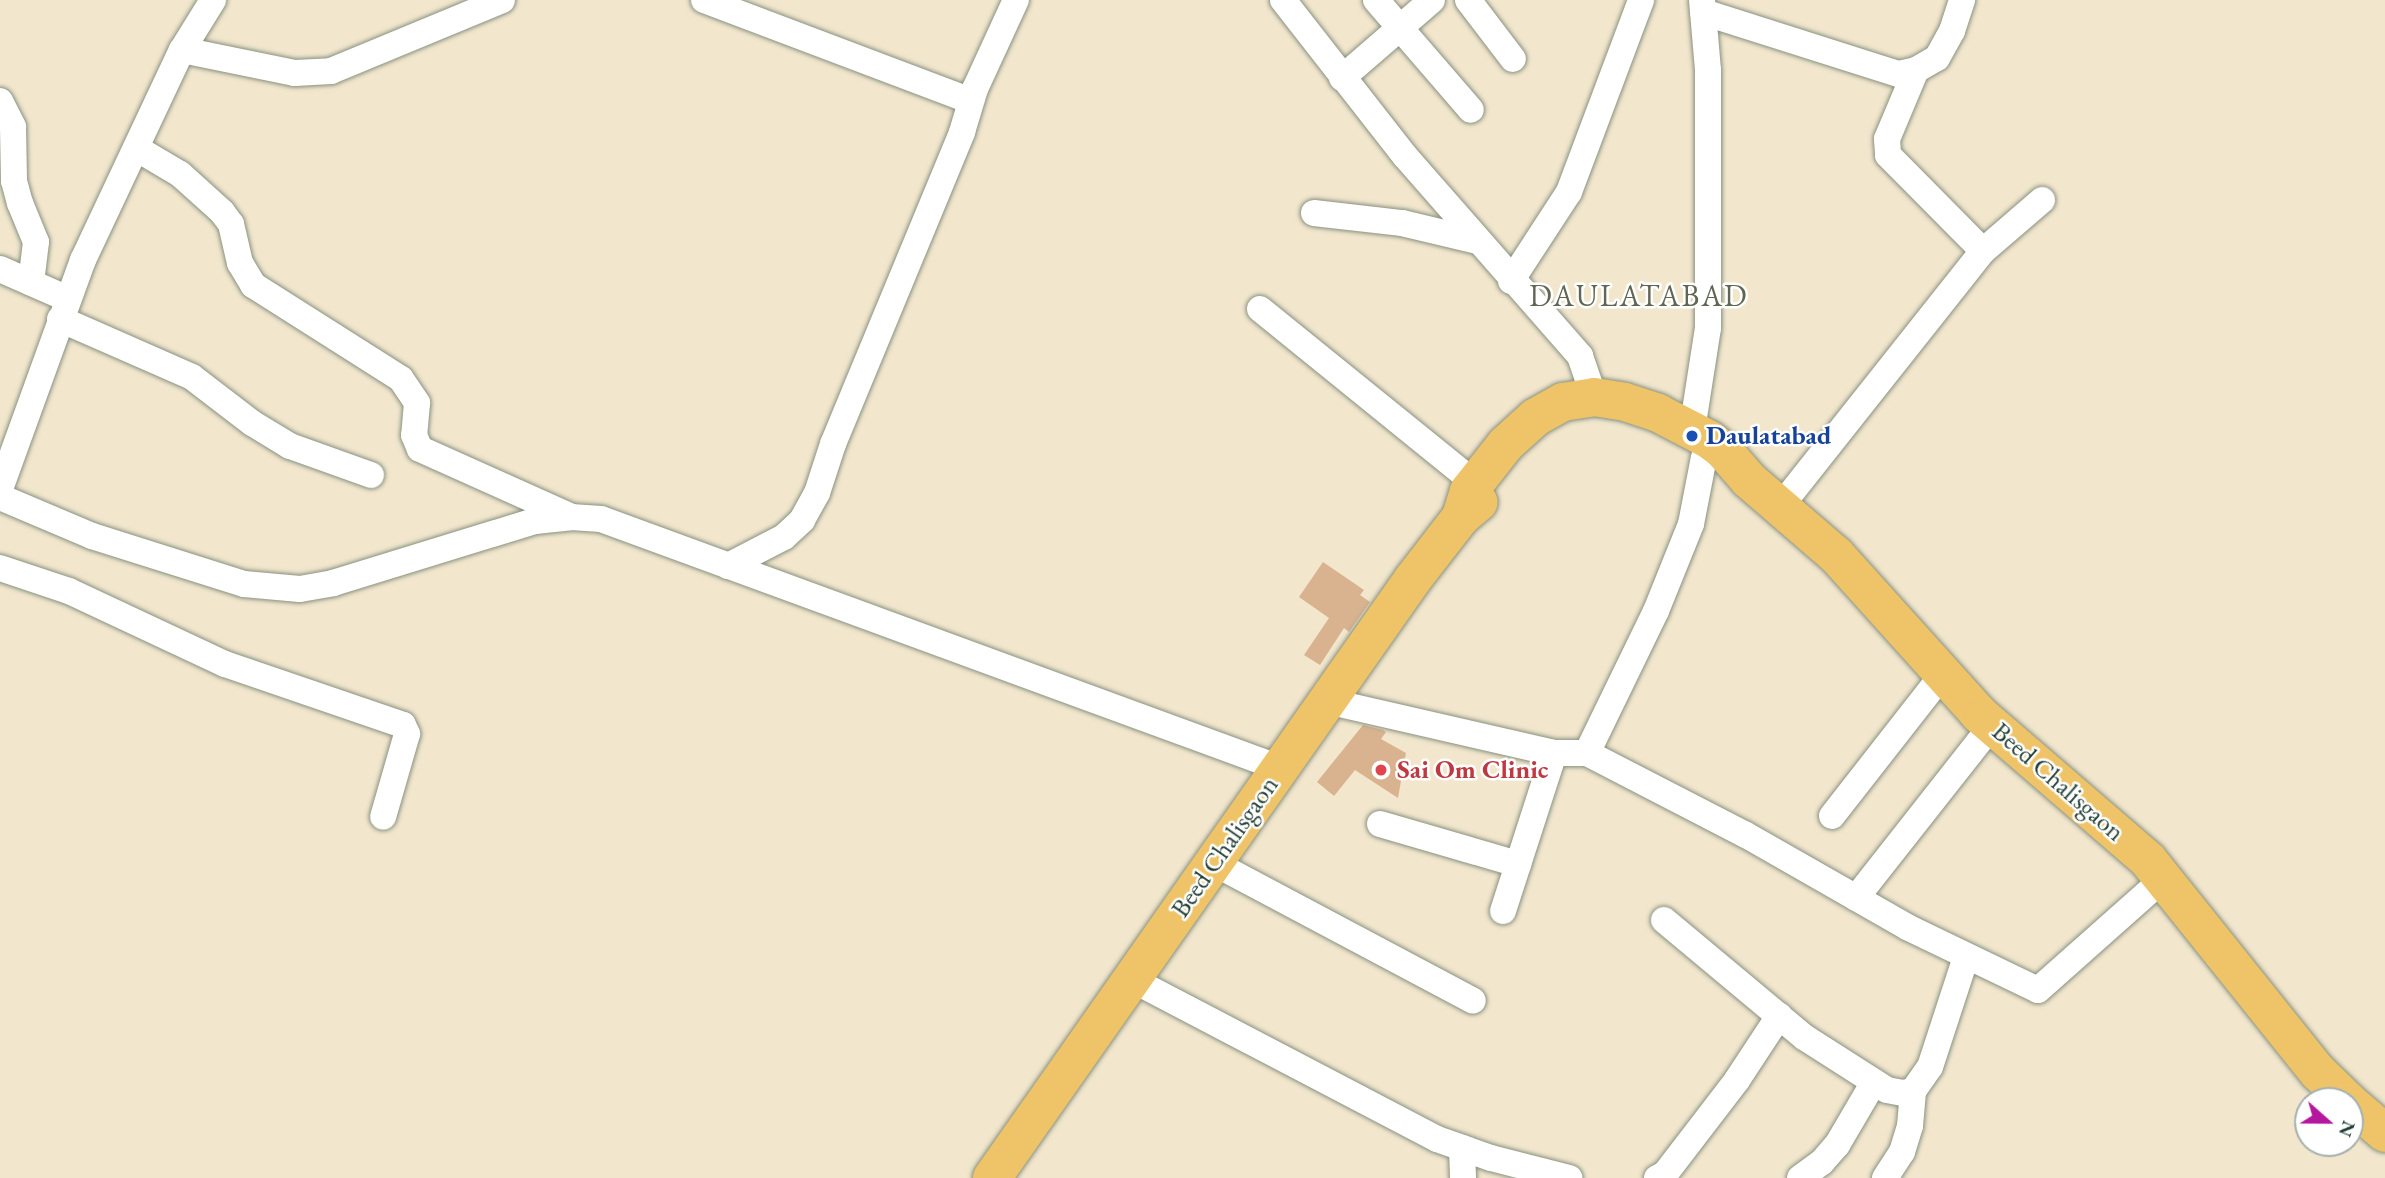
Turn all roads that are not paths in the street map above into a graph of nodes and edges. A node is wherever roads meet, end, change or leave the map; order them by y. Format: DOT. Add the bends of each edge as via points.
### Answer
graph roads {
  1 [pos="213,0"];
  2 [pos="502,0"];
  3 [pos="704,0"];
  4 [pos="1016,0"];
  5 [pos="1283,0"];
  6 [pos="1376,0"];
  7 [pos="1432,0"];
  8 [pos="1468,0"];
  9 [pos="1641,0"];
  10 [pos="1962,0"];
  11 [pos="1702,6"];
  12 [pos="1398,30"];
  13 [pos="182,50"];
  14 [pos="1513,59"];
  15 [pos="1916,70"];
  16 [pos="1342,78"];
  17 [pos="971,101"];
  18 [pos="0,102"];
  19 [pos="1471,110"];
  20 [pos="136,148"];
  21 [pos="2042,200"];
  22 [pos="1314,213"];
  23 [pos="1477,242"];
  24 [pos="1983,251"];
  25 [pos="0,269"];
  26 [pos="1511,281"];
  27 [pos="31,283"];
  28 [pos="64,309"];
  29 [pos="1260,309"];
  30 [pos="1594,397"];
  31 [pos="1698,444"];
  32 [pos="371,475"];
  33 [pos="1475,483"];
  34 [pos="0,489"];
  35 [pos="0,497"];
  36 [pos="1780,507"];
  37 [pos="571,517"];
  38 [pos="1461,517"];
  39 [pos="728,566"];
  40 [pos="0,568"];
  41 [pos="1943,674"];
  42 [pos="1327,701"];
  43 [pos="1992,726"];
  44 [pos="1554,753"];
  45 [pos="1587,753"];
  46 [pos="1280,768"];
  47 [pos="1832,816"];
  48 [pos="383,817"];
  49 [pos="1380,824"];
  50 [pos="1214,863"];
  51 [pos="1518,864"];
  52 [pos="2163,879"];
  53 [pos="1856,898"];
  54 [pos="1503,911"];
  55 [pos="1664,920"];
  56 [pos="1966,957"];
  57 [pos="1133,981"];
  58 [pos="1473,1001"];
  59 [pos="1779,1016"];
  60 [pos="1874,1082"];
  61 [pos="2334,1087"];
  62 [pos="1913,1091"];
  63 [pos="2364,1115"];
  64 [pos="2385,1133"];
  65 [pos="1462,1148"];
  66 [pos="1466,1177"];
  67 [pos="992,1178"];
  68 [pos="1569,1178"];
  69 [pos="1657,1178"];
  70 [pos="1800,1178"];
  71 [pos="1885,1178"];
  1 -- 13 [label="street"];
  2 -- 13 [label="street" via="331,71 295,73"];
  3 -- 17 [label="street"];
  4 -- 17 [label="street"];
  5 -- 16 [label="street"];
  6 -- 12 [label="street"];
  7 -- 12 [label="street"];
  8 -- 14 [label="street"];
  9 -- 26 [label="street" via="1569,192"];
  10 -- 15 [label="street" via="1937,58"];
  11 -- 15 [label="street" via="1899,74"];
  11 -- 31 [label="street" via="1708,70 1708,328"];
  12 -- 16 [label="street"];
  12 -- 19 [label="street"];
  13 -- 20 [label="street"];
  15 -- 24 [label="street" via="1887,139 1888,155"];
  16 -- 23 [label="street"];
  17 -- 39 [label="street" via="817,493 802,520 784,537"];
  18 -- 27 [label="street" via="13,127 17,192 36,242"];
  20 -- 28 [label="street"];
  20 -- 37 [label="street" via="180,174 222,212 231,224 240,263 253,285 401,379 417,402 414,435 420,449"];
  21 -- 24 [label="street"];
  22 -- 23 [label="street" via="1392,221"];
  23 -- 26 [label="street"];
  24 -- 36 [label="street"];
  25 -- 27 [label="street"];
  26 -- 30 [label="street" via="1584,362"];
  27 -- 28 [label="street"];
  28 -- 32 [label="street" via="192,377 251,423 290,446"];
  28 -- 34 [label="street"];
  29 -- 33 [label="street"];
  30 -- 31 [label="highway, Beed Chalisgaon" via="1639,406"];
  30 -- 33 [label="highway, Beed Chalisgaon" via="1563,402 1535,417"];
  31 -- 36 [label="highway, Beed Chalisgaon" via="1723,450"];
  31 -- 38 [label="highway, Beed Chalisgaon" via="1635,424 1586,417 1544,435"];
  31 -- 45 [label="street" via="1691,524 1656,611"];
  33 -- 38 [label="highway, Beed Chalisgaon"];
  35 -- 37 [label="street" via="92,536 231,580 300,589 535,522"];
  36 -- 41 [label="highway, Beed Chalisgaon" via="1836,555"];
  37 -- 39 [label="street" via="601,519"];
  38 -- 42 [label="highway, Beed Chalisgaon"];
  39 -- 46 [label="street"];
  40 -- 48 [label="street" via="69,591 225,664 403,724 407,734"];
  41 -- 43 [label="highway, Beed Chalisgaon"];
  41 -- 47 [label="street"];
  42 -- 44 [label="street"];
  42 -- 46 [label="highway, Beed Chalisgaon"];
  43 -- 52 [label="highway, Beed Chalisgaon" via="2148,860"];
  43 -- 53 [label="street"];
  44 -- 45 [label="street"];
  44 -- 51 [label="street"];
  45 -- 53 [label="street"];
  46 -- 50 [label="highway, Beed Chalisgaon"];
  49 -- 51 [label="street"];
  50 -- 57 [label="highway, Beed Chalisgaon"];
  50 -- 58 [label="street"];
  51 -- 54 [label="street"];
  52 -- 56 [label="street" via="2038,990"];
  52 -- 61 [label="highway, Beed Chalisgaon"];
  53 -- 56 [label="street"];
  55 -- 59 [label="street"];
  56 -- 62 [label="street" via="1930,1068"];
  57 -- 65 [label="street"];
  57 -- 67 [label="highway, Beed Chalisgaon"];
  59 -- 60 [label="street"];
  59 -- 69 [label="street" via="1737,1080 1665,1174"];
  60 -- 62 [label="street" via="1887,1090"];
  60 -- 70 [label="street" via="1837,1145"];
  62 -- 71 [label="street" via="1902,1152"];
  63 -- 64 [label="highway, Beed Chalisgaon"];
  65 -- 66 [label="street"];
  65 -- 68 [label="street"];
}
